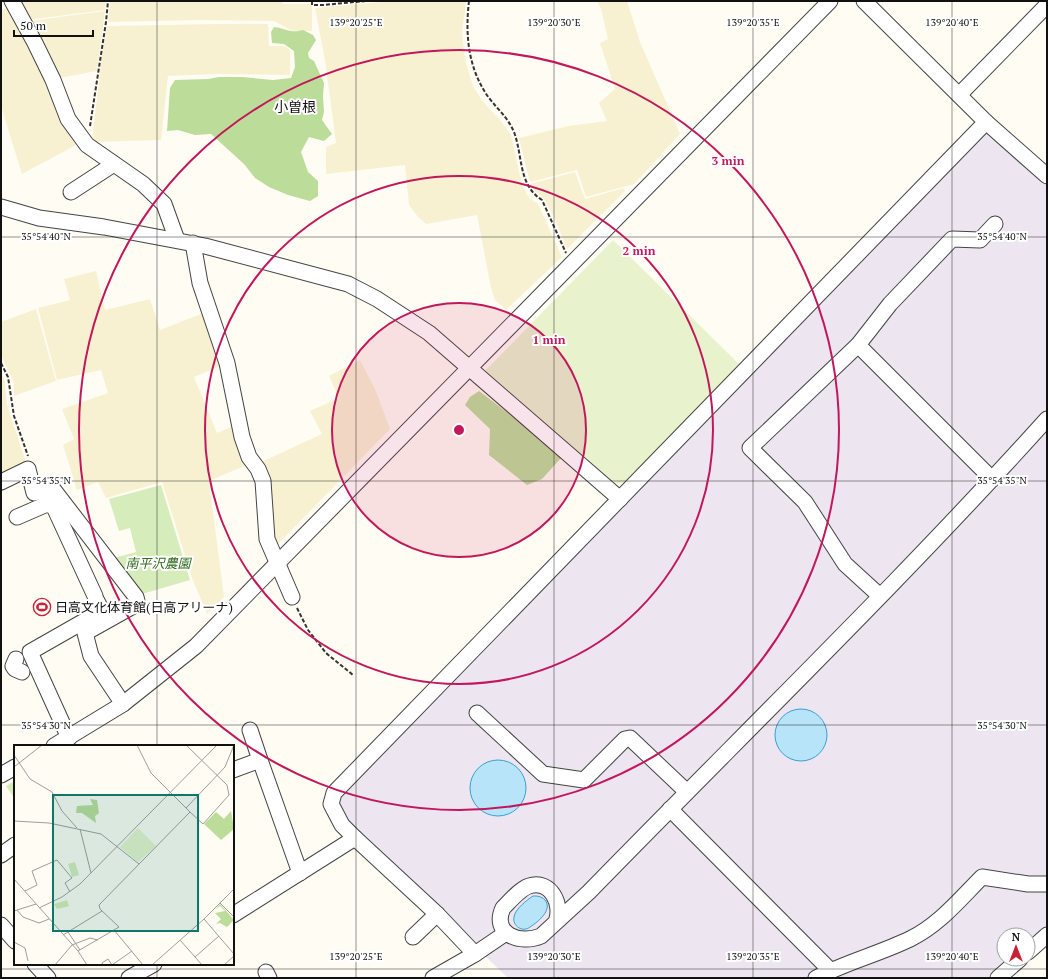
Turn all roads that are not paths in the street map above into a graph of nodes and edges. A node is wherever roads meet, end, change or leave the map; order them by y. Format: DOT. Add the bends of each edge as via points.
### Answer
graph roads {
  1 [pos="12,1"];
  2 [pos="830,1"];
  3 [pos="864,1"];
  4 [pos="1047,5"];
  5 [pos="959,95"];
  6 [pos="986,122"];
  7 [pos="114,164"];
  8 [pos="1047,176"];
  9 [pos="71,192"];
  10 [pos="1,207"];
  11 [pos="995,224"];
  12 [pos="177,240"];
  13 [pos="193,243"];
  14 [pos="858,345"];
  15 [pos="470,367"];
  16 [pos="1047,419"];
  17 [pos="992,479"];
  18 [pos="1,482"];
  19 [pos="620,499"];
  20 [pos="17,517"];
  21 [pos="277,563"];
  22 [pos="880,596"];
  23 [pos="292,597"];
  24 [pos="123,704"];
  25 [pos="477,713"];
  26 [pos="250,730"];
  27 [pos="69,738"];
  28 [pos="56,745"];
  29 [pos="260,760"];
  30 [pos="14,768"];
  31 [pos="234,770"];
  32 [pos="1,775"];
  33 [pos="687,792"];
  34 [pos="670,809"];
  35 [pos="354,838"];
  36 [pos="14,846"];
  37 [pos="1,855"];
  38 [pos="300,873"];
  39 [pos="1047,884"];
  40 [pos="234,914"];
  41 [pos="437,914"];
  42 [pos="556,922"];
  43 [pos="1,925"];
  44 [pos="506,933"];
  45 [pos="1047,935"];
  46 [pos="413,937"];
  47 [pos="14,940"];
  48 [pos="1036,945"];
  49 [pos="475,954"];
  50 [pos="37,965"];
  51 [pos="152,965"];
  52 [pos="1011,967"];
  53 [pos="830,970"];
  54 [pos="438,977"];
  55 [pos="48,978"];
  56 [pos="129,978"];
  57 [pos="816,978"];
  58 [pos="998,978"];
  1 -- 7 [label="street" via="53,80 68,119 87,145"];
  2 -- 15 [label="street"];
  3 -- 5 [label="street"];
  4 -- 5 [label="street"];
  5 -- 6 [label="street"];
  6 -- 8 [label="street"];
  6 -- 19 [label="street"];
  7 -- 9 [label="street"];
  7 -- 12 [label="street" via="143,184 164,204"];
  10 -- 12 [label="street" via="39,218"];
  11 -- 14 [label="street" via="980,240 952,239 890,304"];
  12 -- 13 [label="street"];
  13 -- 15 [label="street" via="348,284 377,299 429,333"];
  13 -- 21 [label="street" via="200,283 227,363 242,437 249,457 263,481 267,539"];
  14 -- 17 [label="street"];
  14 -- 22 [label="street" via="750,448 805,502 845,564"];
  15 -- 19 [label="street"];
  15 -- 21 [label="street"];
  16 -- 17 [label="street"];
  17 -- 22 [label="street"];
  18 -- 24 [label="street" via="28,469 34,494 53,489 136,597 135,605 85,633 91,656"];
  19 -- 35 [label="street" via="334,793 331,804 342,825"];
  20 -- 27 [label="street" via="47,504 54,507 102,611 26,662"];
  21 -- 23 [label="street"];
  21 -- 24 [label="street" via="196,646"];
  22 -- 33 [label="street"];
  24 -- 27 [label="street"];
  25 -- 33 [label="street" via="543,774 584,780 625,739 630,738"];
  26 -- 29 [label="street"];
  27 -- 28 [label="street"];
  29 -- 31 [label="street"];
  29 -- 38 [label="street"];
  30 -- 32 [label="street"];
  33 -- 34 [label="street"];
  34 -- 42 [label="street"];
  34 -- 53 [label="street"];
  35 -- 38 [label="street"];
  35 -- 41 [label="street"];
  36 -- 37 [label="street"];
  38 -- 40 [label="street"];
  39 -- 53 [label="street" via="1028,884 982,877 940,919 910,938"];
  41 -- 46 [label="street"];
  41 -- 49 [label="street"];
  42 -- 44 [label="street" via="534,939 520,940"];
  42 -- 44 [label="street" via="559,911 554,896 546,888 529,886 503,908 501,918"];
  43 -- 47 [label="street"];
  44 -- 49 [label="street"];
  45 -- 48 [label="street"];
  49 -- 54 [label="street"];
  50 -- 55 [label="street"];
  51 -- 56 [label="street"];
  52 -- 58 [label="street"];
  53 -- 57 [label="street"];
}
